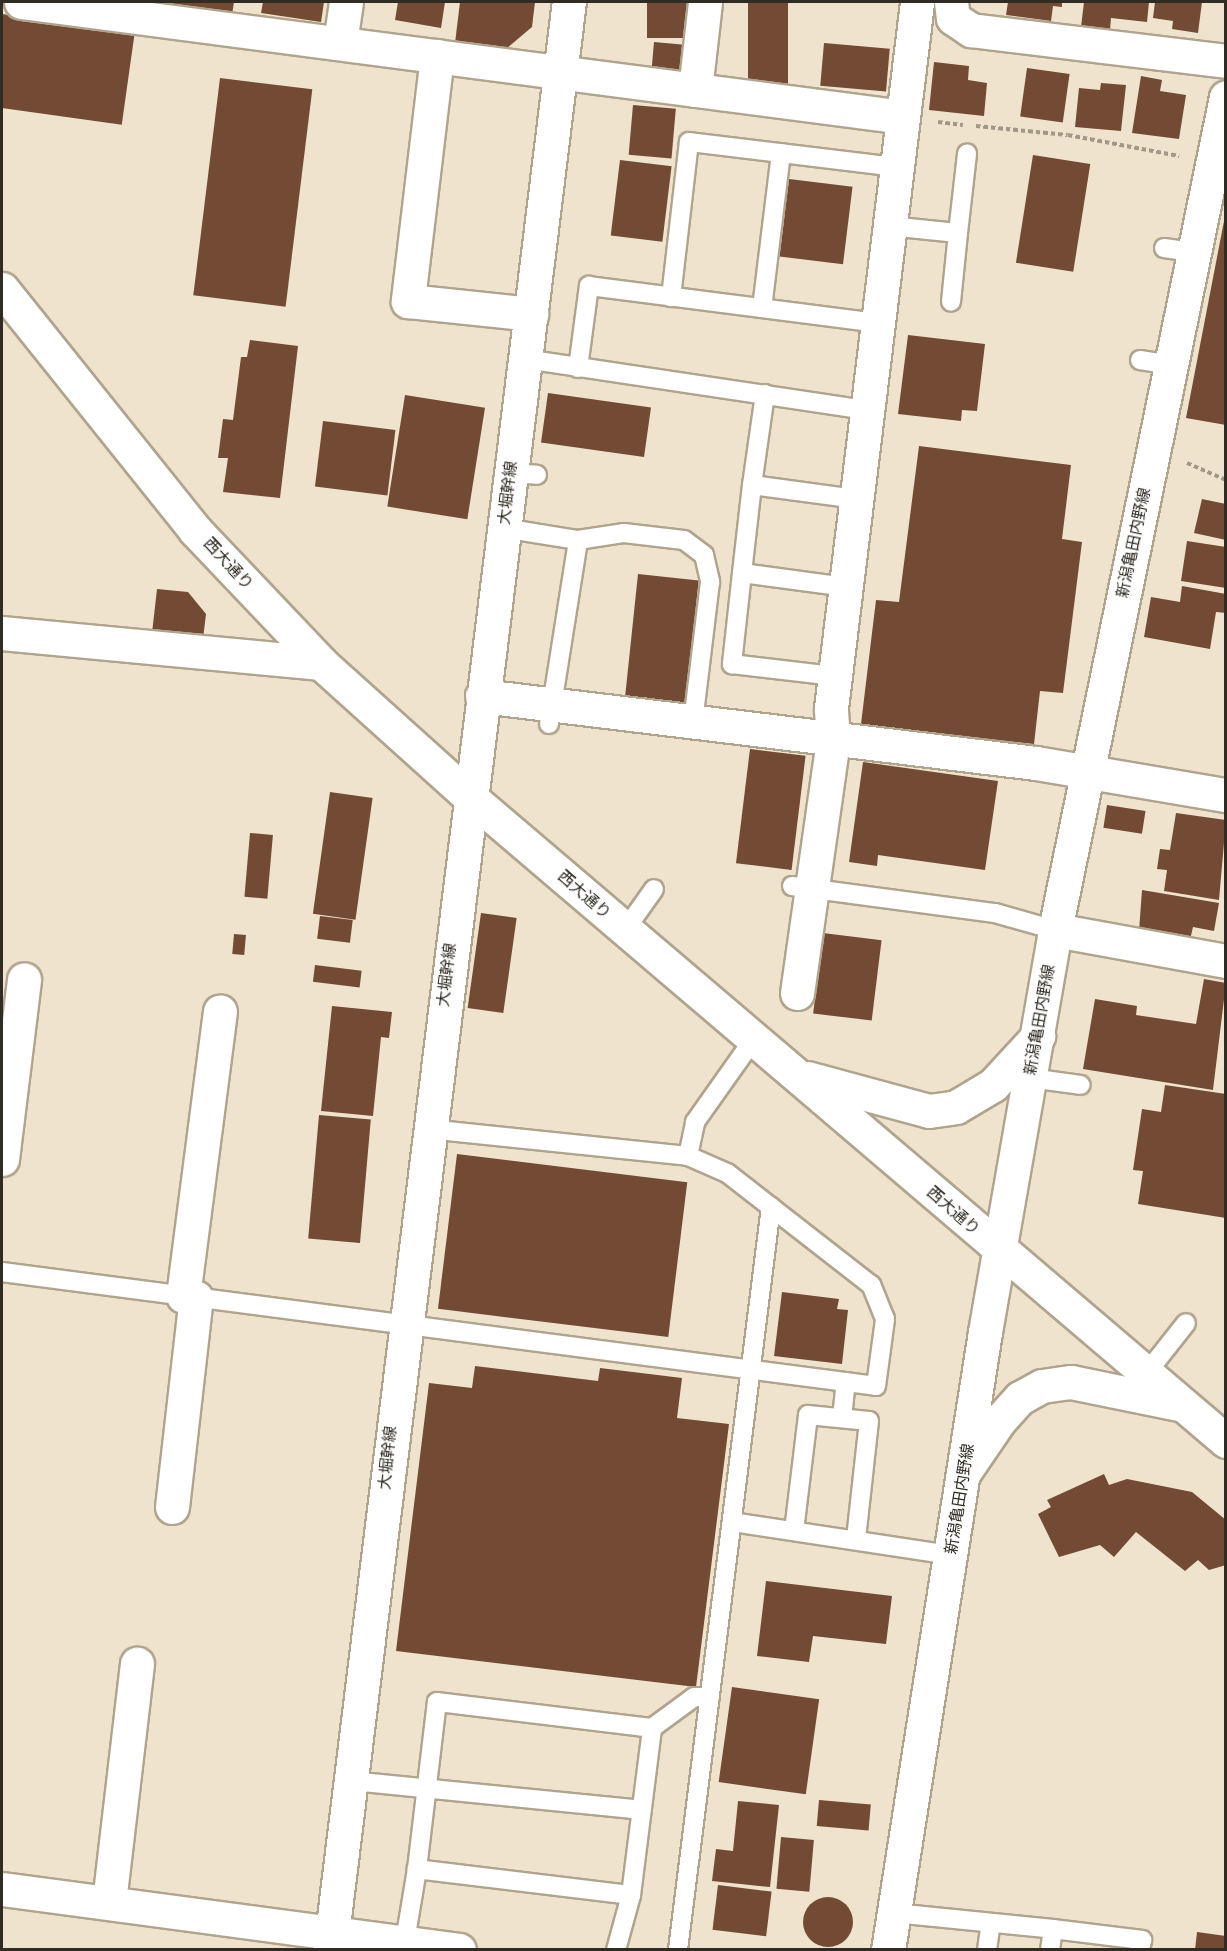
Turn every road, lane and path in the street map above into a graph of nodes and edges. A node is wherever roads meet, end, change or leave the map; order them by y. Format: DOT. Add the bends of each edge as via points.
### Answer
graph roads {
  1 [pos="21,2"];
  2 [pos="346,2"];
  3 [pos="568,2"];
  4 [pos="705,2"];
  5 [pos="916,2"];
  6 [pos="951,2"];
  7 [pos="147,10"];
  8 [pos="340,43"];
  9 [pos="437,56"];
  10 [pos="1226,61"];
  11 [pos="559,73"];
  12 [pos="695,90"];
  13 [pos="1226,97"];
  14 [pos="903,117"];
  15 [pos="781,153"];
  16 [pos="967,154"];
  17 [pos="1213,161"];
  18 [pos="897,166"];
  19 [pos="889,226"];
  20 [pos="958,233"];
  21 [pos="2,289"];
  22 [pos="672,297"];
  23 [pos="951,302"];
  24 [pos="762,308"];
  25 [pos="531,314"];
  26 [pos="878,323"];
  27 [pos="525,359"];
  28 [pos="578,368"];
  29 [pos="765,394"];
  30 [pos="866,410"];
  31 [pos="752,485"];
  32 [pos="855,499"];
  33 [pos="503,528"];
  34 [pos="578,540"];
  35 [pos="742,573"];
  36 [pos="845,587"];
  37 [pos="2,633"];
  38 [pos="321,663"];
  39 [pos="834,676"];
  40 [pos="483,696"];
  41 [pos="550,715"];
  42 [pos="688,728"];
  43 [pos="832,739"];
  44 [pos="1086,774"];
  45 [pos="1226,795"];
  46 [pos="470,797"];
  47 [pos="802,888"];
  48 [pos="654,889"];
  49 [pos="625,930"];
  50 [pos="1055,930"];
  51 [pos="1226,961"];
  52 [pos="24,980"];
  53 [pos="797,993"];
  54 [pos="220,1011"];
  55 [pos="1038,1036"];
  56 [pos="753,1040"];
  57 [pos="797,1075"];
  58 [pos="1030,1078"];
  59 [pos="1081,1085"];
  60 [pos="428,1129"];
  61 [pos="688,1156"];
  62 [pos="2,1159"];
  63 [pos="771,1207"];
  64 [pos="999,1251"];
  65 [pos="2,1272"];
  66 [pos="189,1297"];
  67 [pos="1186,1323"];
  68 [pos="403,1328"];
  69 [pos="751,1371"];
  70 [pos="1145,1375"];
  71 [pos="846,1382"];
  72 [pos="1180,1405"];
  73 [pos="842,1418"];
  74 [pos="1226,1441"];
  75 [pos="965,1471"];
  76 [pos="172,1506"];
  77 [pos="732,1522"];
  78 [pos="794,1531"];
  79 [pos="856,1539"];
  80 [pos="951,1555"];
  81 [pos="137,1664"];
  82 [pos="710,1697"];
  83 [pos="652,1728"];
  84 [pos="352,1781"];
  85 [pos="427,1787"];
  86 [pos="642,1810"];
  87 [pos="417,1869"];
  88 [pos="2,1889"];
  89 [pos="631,1895"];
  90 [pos="109,1902"];
  91 [pos="894,1913"];
  92 [pos="991,1923"];
  93 [pos="1053,1929"];
  94 [pos="332,1941"];
  95 [pos="405,1941"];
  96 [pos="459,1950"];
  97 [pos="616,1950"];
  98 [pos="678,1950"];
  99 [pos="888,1950"];
  100 [pos="987,1950"];
  101 [pos="1050,1950"];
  102 [pos="1140,1950"];
  1 -- 7 [label="street"];
  2 -- 8 [label="street"];
  3 -- 11 [label="street, 大堀幹線"];
  4 -- 12 [label="street"];
  5 -- 14 [label="street"];
  6 -- 10 [label="street" via="953,18 971,30"];
  7 -- 8 [label="street"];
  8 -- 9 [label="street"];
  9 -- 11 [label="street"];
  9 -- 25 [label="street" via="408,301"];
  11 -- 12 [label="street"];
  11 -- 25 [label="street, 大堀幹線"];
  12 -- 14 [label="street"];
  13 -- 17 [label="street, 新潟亀田内野線"];
  14 -- 17 [label="path" via="1068,135"];
  14 -- 18 [label="street"];
  15 -- 18 [label="lane"];
  15 -- 22 [label="lane" via="689,142"];
  15 -- 24 [label="lane"];
  16 -- 20 [label="lane"];
  17 -- 44 [label="street, 新潟亀田内野線" via="1179,250 1155,363"];
  18 -- 19 [label="street"];
  19 -- 20 [label="lane"];
  19 -- 26 [label="street"];
  20 -- 23 [label="lane"];
  21 -- 38 [label="street, 西大通り" via="195,530"];
  22 -- 24 [label="lane"];
  22 -- 28 [label="lane" via="589,286"];
  24 -- 26 [label="lane"];
  25 -- 27 [label="street, 大堀幹線"];
  26 -- 30 [label="street"];
  27 -- 28 [label="lane"];
  27 -- 33 [label="street, 大堀幹線" via="524,474"];
  28 -- 29 [label="lane"];
  29 -- 30 [label="lane"];
  29 -- 31 [label="lane"];
  30 -- 32 [label="street"];
  31 -- 32 [label="lane"];
  31 -- 35 [label="lane"];
  32 -- 36 [label="street"];
  33 -- 34 [label="lane"];
  33 -- 40 [label="street, 大堀幹線"];
  34 -- 41 [label="lane"];
  34 -- 42 [label="lane" via="624,533 684,540 704,555 710,582"];
  35 -- 36 [label="lane"];
  35 -- 39 [label="lane" via="732,664"];
  36 -- 39 [label="street"];
  37 -- 38 [label="street"];
  38 -- 46 [label="street, 西大通り"];
  39 -- 43 [label="street"];
  40 -- 41 [label="street"];
  40 -- 46 [label="street, 大堀幹線"];
  41 -- 42 [label="street"];
  42 -- 43 [label="street" via="742,738"];
  43 -- 44 [label="street"];
  43 -- 47 [label="street"];
  44 -- 45 [label="street"];
  44 -- 50 [label="street, 新潟亀田内野線"];
  46 -- 49 [label="street, 西大通り"];
  46 -- 60 [label="street, 大堀幹線"];
  47 -- 50 [label="lane" via="995,913"];
  47 -- 53 [label="street"];
  48 -- 49 [label="lane"];
  49 -- 56 [label="street, 西大通り"];
  50 -- 51 [label="street"];
  50 -- 55 [label="street, 新潟亀田内野線"];
  52 -- 62 [label="street"];
  54 -- 66 [label="street"];
  55 -- 57 [label="street" via="993,1085 956,1107 929,1111"];
  55 -- 58 [label="street, 新潟亀田内野線"];
  56 -- 57 [label="street, 西大通り"];
  56 -- 61 [label="lane" via="694,1122"];
  57 -- 64 [label="street, 西大通り"];
  58 -- 59 [label="lane"];
  58 -- 64 [label="street, 新潟亀田内野線"];
  60 -- 61 [label="lane"];
  60 -- 68 [label="street, 大堀幹線"];
  61 -- 63 [label="lane" via="727,1173"];
  63 -- 69 [label="lane"];
  63 -- 71 [label="lane" via="871,1285 882,1303 876,1386"];
  64 -- 70 [label="street, 西大通り"];
  64 -- 75 [label="street, 新潟亀田内野線"];
  65 -- 66 [label="lane"];
  66 -- 68 [label="lane"];
  66 -- 76 [label="street"];
  67 -- 70 [label="lane"];
  68 -- 69 [label="lane"];
  68 -- 84 [label="street, 大堀幹線"];
  69 -- 71 [label="lane"];
  69 -- 77 [label="lane"];
  70 -- 72 [label="street, 西大通り"];
  71 -- 73 [label="lane"];
  72 -- 74 [label="street, 西大通り"];
  72 -- 75 [label="street" via="1071,1382 1042,1386 1020,1398 999,1421"];
  73 -- 78 [label="lane" via="808,1415"];
  73 -- 79 [label="lane" via="869,1421"];
  75 -- 80 [label="street, 新潟亀田内野線"];
  77 -- 78 [label="lane"];
  77 -- 82 [label="lane"];
  78 -- 79 [label="lane"];
  79 -- 80 [label="lane"];
  80 -- 91 [label="street, 新潟亀田内野線"];
  81 -- 90 [label="street"];
  82 -- 83 [label="lane" via="694,1697"];
  82 -- 98 [label="lane"];
  83 -- 85 [label="lane" via="437,1702"];
  83 -- 86 [label="lane"];
  84 -- 85 [label="lane"];
  84 -- 94 [label="street, 大堀幹線"];
  85 -- 86 [label="lane"];
  85 -- 87 [label="lane"];
  86 -- 89 [label="lane"];
  87 -- 89 [label="lane"];
  87 -- 95 [label="lane"];
  88 -- 90 [label="street"];
  89 -- 97 [label="lane"];
  90 -- 94 [label="street"];
  91 -- 92 [label="lane"];
  91 -- 99 [label="street, 新潟亀田内野線"];
  92 -- 93 [label="lane"];
  92 -- 100 [label="lane"];
  93 -- 101 [label="lane"];
  93 -- 102 [label="lane" via="1142,1940"];
  94 -- 95 [label="street"];
  95 -- 96 [label="street"];
}
